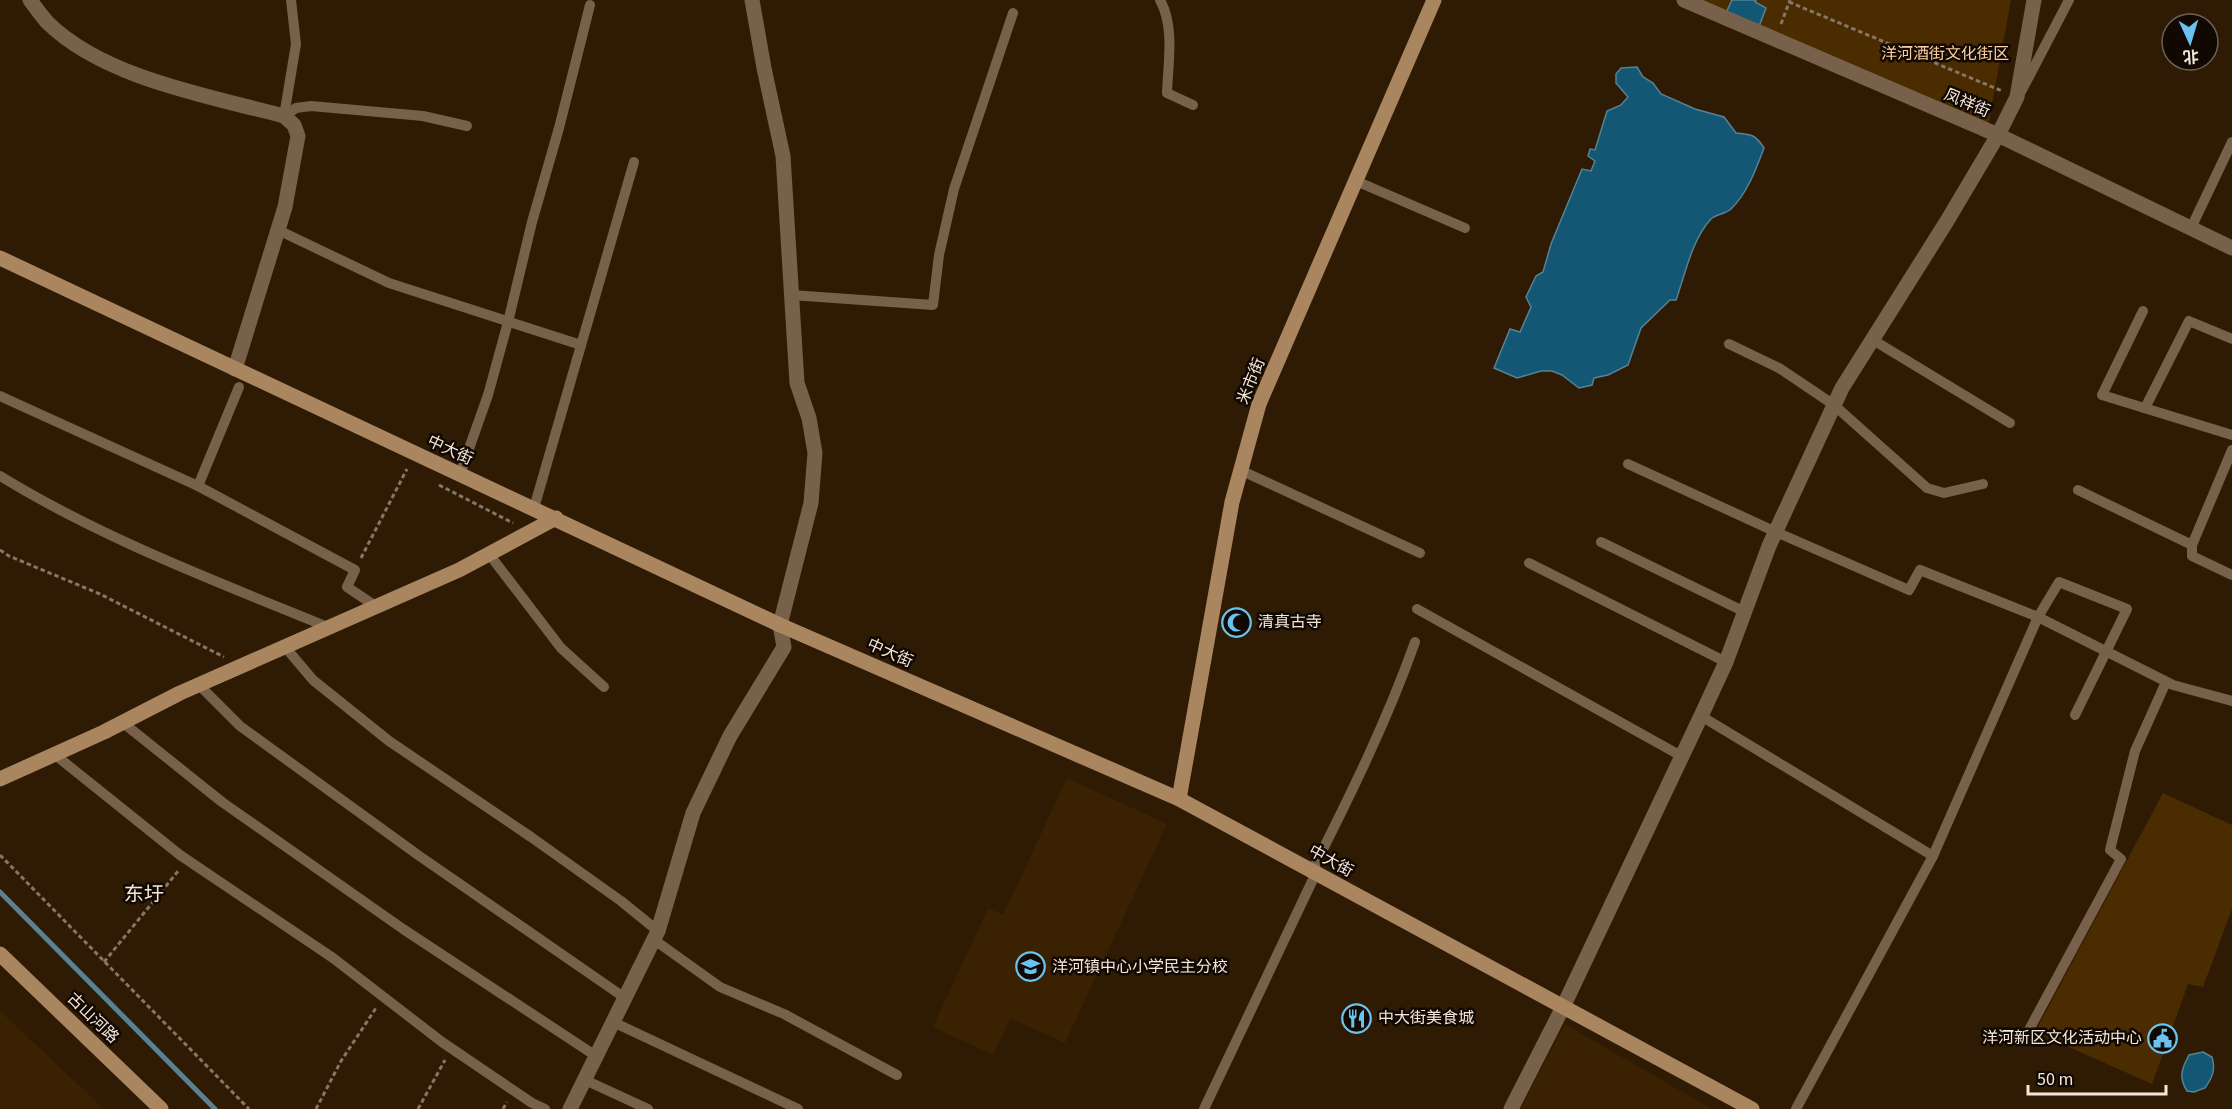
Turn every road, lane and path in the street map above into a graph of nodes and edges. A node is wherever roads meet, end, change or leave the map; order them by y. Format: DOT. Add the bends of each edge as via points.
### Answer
graph roads {
  1 [pos="291,0"];
  2 [pos="752,0"];
  3 [pos="1160,0"];
  4 [pos="1434,0"];
  5 [pos="1684,0"];
  6 [pos="2034,0"];
  7 [pos="2069,0"];
  8 [pos="32,1"];
  9 [pos="1790,1"];
  10 [pos="590,5"];
  11 [pos="1013,13"];
  12 [pos="1775,39"];
  13 [pos="2017,97"];
  14 [pos="1193,105"];
  15 [pos="284,116"];
  16 [pos="467,126"];
  17 [pos="1998,135"];
  18 [pos="2232,142"];
  19 [pos="634,162"];
  20 [pos="1356,181"];
  21 [pos="1466,228"];
  22 [pos="2191,228"];
  23 [pos="278,230"];
  24 [pos="2232,248"];
  25 [pos="0,258"];
  26 [pos="791,295"];
  27 [pos="2143,311"];
  28 [pos="508,322"];
  29 [pos="2232,339"];
  30 [pos="1873,340"];
  31 [pos="1729,344"];
  32 [pos="581,345"];
  33 [pos="235,369"];
  34 [pos="239,387"];
  35 [pos="0,396"];
  36 [pos="1834,405"];
  37 [pos="2145,408"];
  38 [pos="2010,423"];
  39 [pos="2232,435"];
  40 [pos="2232,450"];
  41 [pos="1628,464"];
  42 [pos="407,469"];
  43 [pos="1240,470"];
  44 [pos="460,474"];
  45 [pos="0,477"];
  46 [pos="1983,484"];
  47 [pos="198,486"];
  48 [pos="2078,490"];
  49 [pos="534,508"];
  50 [pos="556,518"];
  51 [pos="1776,532"];
  52 [pos="1601,542"];
  53 [pos="2192,545"];
  54 [pos="0,550"];
  55 [pos="1420,553"];
  56 [pos="489,554"];
  57 [pos="1529,563"];
  58 [pos="355,570"];
  59 [pos="2232,575"];
  60 [pos="377,607"];
  61 [pos="1417,609"];
  62 [pos="1745,612"];
  63 [pos="2038,617"];
  64 [pos="780,625"];
  65 [pos="330,628"];
  66 [pos="1415,642"];
  67 [pos="286,648"];
  68 [pos="2107,652"];
  69 [pos="1726,662"];
  70 [pos="241,667"];
  71 [pos="2166,682"];
  72 [pos="199,685"];
  73 [pos="604,687"];
  74 [pos="2232,701"];
  75 [pos="2075,714"];
  76 [pos="1701,716"];
  77 [pos="122,722"];
  78 [pos="54,754"];
  79 [pos="1683,757"];
  80 [pos="0,779"];
  81 [pos="1179,799"];
  82 [pos="0,855"];
  83 [pos="1933,856"];
  84 [pos="187,859"];
  85 [pos="1314,872"];
  86 [pos="656,935"];
  87 [pos="0,954"];
  88 [pos="104,962"];
  89 [pos="383,997"];
  90 [pos="625,998"];
  91 [pos="1563,1006"];
  92 [pos="613,1022"];
  93 [pos="2030,1028"];
  94 [pos="452,1048"];
  95 [pos="596,1056"];
  96 [pos="897,1075"];
  97 [pos="585,1080"];
  98 [pos="161,1109"];
  99 [pos="249,1109"];
  100 [pos="316,1109"];
  101 [pos="418,1109"];
  102 [pos="545,1109"];
  103 [pos="570,1109"];
  104 [pos="648,1109"];
  105 [pos="798,1109"];
  106 [pos="1204,1109"];
  107 [pos="1511,1109"];
  108 [pos="1752,1109"];
  109 [pos="1796,1109"];
  1 -- 15 [label="lane" via="296,44"];
  2 -- 26 [label="street" via="783,156"];
  3 -- 14 [label="lane" via="1166,11 1169,39 1167,93"];
  4 -- 20 [label="street, 米市街"];
  5 -- 12 [label="street, 凤祥街"];
  6 -- 13 [label="street"];
  7 -- 17 [label="lane"];
  8 -- 15 [label="street" via="46,21 64,36 122,70"];
  9 -- 12 [label="path"];
  9 -- 13 [label="path"];
  10 -- 28 [label="lane"];
  11 -- 26 [label="lane" via="954,189 939,255 933,305"];
  12 -- 17 [label="street, 凤祥街"];
  13 -- 17 [label="street"];
  15 -- 16 [label="lane" via="296,108 311,106 423,116"];
  15 -- 23 [label="street" via="294,125 298,136"];
  17 -- 22 [label="street, 凤祥街"];
  17 -- 30 [label="street"];
  18 -- 22 [label="lane"];
  19 -- 32 [label="lane"];
  20 -- 21 [label="lane"];
  20 -- 43 [label="street, 米市街" via="1259,404"];
  22 -- 24 [label="street, 凤祥街"];
  23 -- 28 [label="lane" via="389,284"];
  23 -- 33 [label="street"];
  25 -- 33 [label="street, 中大街"];
  26 -- 64 [label="street" via="797,383 815,453 811,502"];
  27 -- 37 [label="lane" via="2102,395"];
  28 -- 32 [label="lane"];
  28 -- 44 [label="lane"];
  29 -- 37 [label="lane" via="2189,321"];
  30 -- 36 [label="street"];
  30 -- 38 [label="lane"];
  31 -- 36 [label="lane" via="1779,368"];
  32 -- 49 [label="lane"];
  33 -- 44 [label="street, 中大街"];
  34 -- 47 [label="lane"];
  35 -- 47 [label="lane"];
  36 -- 46 [label="lane" via="1927,489 1944,493"];
  36 -- 51 [label="street"];
  37 -- 39 [label="lane"];
  40 -- 53 [label="lane"];
  41 -- 51 [label="lane"];
  42 -- 58 [label="path"];
  43 -- 55 [label="lane"];
  43 -- 81 [label="street, 米市街"];
  44 -- 49 [label="street, 中大街"];
  45 -- 65 [label="lane" via="37,499 179,566"];
  47 -- 58 [label="lane"];
  48 -- 53 [label="lane"];
  49 -- 50 [label="street, 中大街"];
  50 -- 56 [label="street"];
  50 -- 64 [label="street, 中大街"];
  51 -- 62 [label="street"];
  51 -- 63 [label="lane" via="1909,590 1920,570"];
  52 -- 62 [label="lane"];
  53 -- 59 [label="lane" via="2192,556"];
  54 -- 70 [label="path" via="100,594"];
  56 -- 60 [label="street"];
  56 -- 73 [label="lane" via="561,648"];
  57 -- 69 [label="lane"];
  58 -- 60 [label="lane" via="347,587"];
  60 -- 65 [label="street"];
  61 -- 79 [label="lane"];
  62 -- 69 [label="street"];
  63 -- 68 [label="lane"];
  63 -- 68 [label="lane" via="2060,582 2127,609"];
  63 -- 83 [label="lane"];
  64 -- 81 [label="street, 中大街"];
  64 -- 86 [label="street" via="784,647 730,736 693,813"];
  65 -- 67 [label="street"];
  66 -- 85 [label="lane" via="1396,694"];
  67 -- 70 [label="street"];
  67 -- 86 [label="lane" via="313,680 389,741 621,901"];
  68 -- 71 [label="lane"];
  68 -- 75 [label="lane"];
  69 -- 76 [label="street"];
  70 -- 72 [label="street"];
  71 -- 74 [label="lane"];
  71 -- 93 [label="lane" via="2135,751 2110,850 2121,859"];
  72 -- 77 [label="street"];
  72 -- 90 [label="lane" via="249,733"];
  76 -- 79 [label="street"];
  76 -- 83 [label="lane"];
  77 -- 78 [label="street"];
  77 -- 95 [label="lane" via="222,802 394,923"];
  78 -- 80 [label="street"];
  78 -- 84 [label="lane"];
  79 -- 91 [label="street"];
  81 -- 85 [label="street, 中大街"];
  82 -- 88 [label="path"];
  83 -- 109 [label="lane"];
  84 -- 88 [label="path"];
  84 -- 89 [label="lane" via="333,958"];
  85 -- 91 [label="street, 中大街"];
  85 -- 106 [label="lane"];
  86 -- 90 [label="street"];
  86 -- 96 [label="lane" via="720,987 784,1014"];
  87 -- 98 [label="street, 古山河路"];
  88 -- 99 [label="path"];
  89 -- 94 [label="lane"];
  89 -- 100 [label="path" via="341,1061"];
  90 -- 92 [label="street"];
  91 -- 107 [label="street"];
  91 -- 108 [label="street, 中大街"];
  92 -- 95 [label="street"];
  92 -- 105 [label="lane"];
  94 -- 101 [label="path"];
  94 -- 102 [label="lane"];
  95 -- 97 [label="street"];
  97 -- 103 [label="street"];
  97 -- 104 [label="lane"];
}
